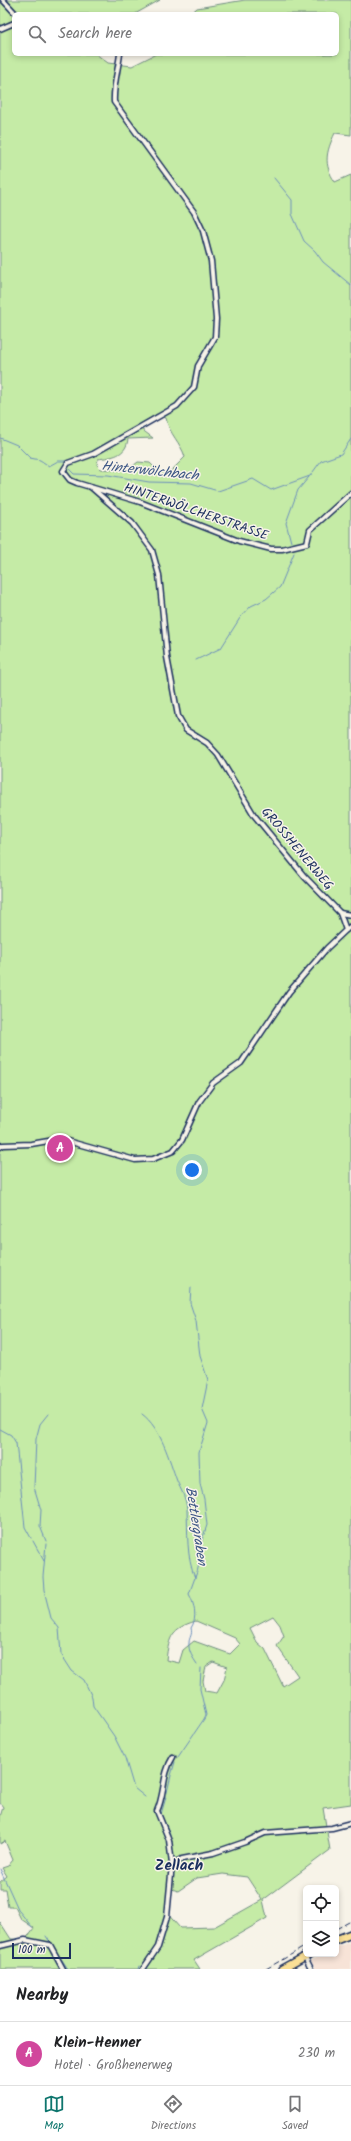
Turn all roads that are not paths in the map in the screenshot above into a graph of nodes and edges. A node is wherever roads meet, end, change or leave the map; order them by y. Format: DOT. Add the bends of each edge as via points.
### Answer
graph roads {
  1 [pos="3,0"];
  2 [pos="14,12"];
  3 [pos="12,24"];
  4 [pos="0,29"];
  5 [pos="120,56"];
  6 [pos="92,488"];
  7 [pos="351,494"];
  8 [pos="340,913"];
  9 [pos="351,915"];
  10 [pos="351,926"];
  11 [pos="346,930"];
  12 [pos="0,1147"];
  13 [pos="174,1757"];
  14 [pos="351,1823"];
  15 [pos="172,1864"];
  16 [pos="351,1934"];
  17 [pos="339,1939"];
  18 [pos="0,1946"];
  19 [pos="303,1957"];
  20 [pos="308,1957"];
  21 [pos="64,1969"];
  22 [pos="143,1969"];
  23 [pos="282,1969"];
  24 [pos="311,1969"];
  1 -- 2 [label="street"];
  3 -- 4 [label="street"];
  5 -- 6 [label="street, HINTERWÖLCHERSTRASSE" via="118,78 113,89 114,102 194,212 211,261 216,319 214,337 198,366 194,387 177,406 93,454 68,463 63,471 70,480"];
  6 -- 7 [label="street, HINTERWÖLCHERSTRASSE" via="140,502 239,541 271,549 307,543 310,530"];
  6 -- 8 [label="street, GROSSHENERWEG" via="132,523 152,550 159,575 167,657 178,716 186,730 207,743 218,755 254,815 304,876"];
  8 -- 9 [label="street"];
  8 -- 11 [label="street, GROSSHENERWEG"];
  10 -- 11 [label="street"];
  11 -- 12 [label="street" via="327,948 290,992 241,1063 213,1083 199,1102 182,1140 173,1150 152,1159 135,1160 60,1139"];
  13 -- 15 [label="street" via="164,1782 162,1799 157,1811 169,1840"];
  14 -- 15 [label="street" via="332,1828 265,1833 226,1849"];
  15 -- 22 [label="street" via="166,1922 158,1947"];
  16 -- 17 [label="main road"];
  18 -- 21 [label="street" via="25,1940 50,1945"];
  19 -- 23 [label="main road"];
  20 -- 24 [label="street"];
}
